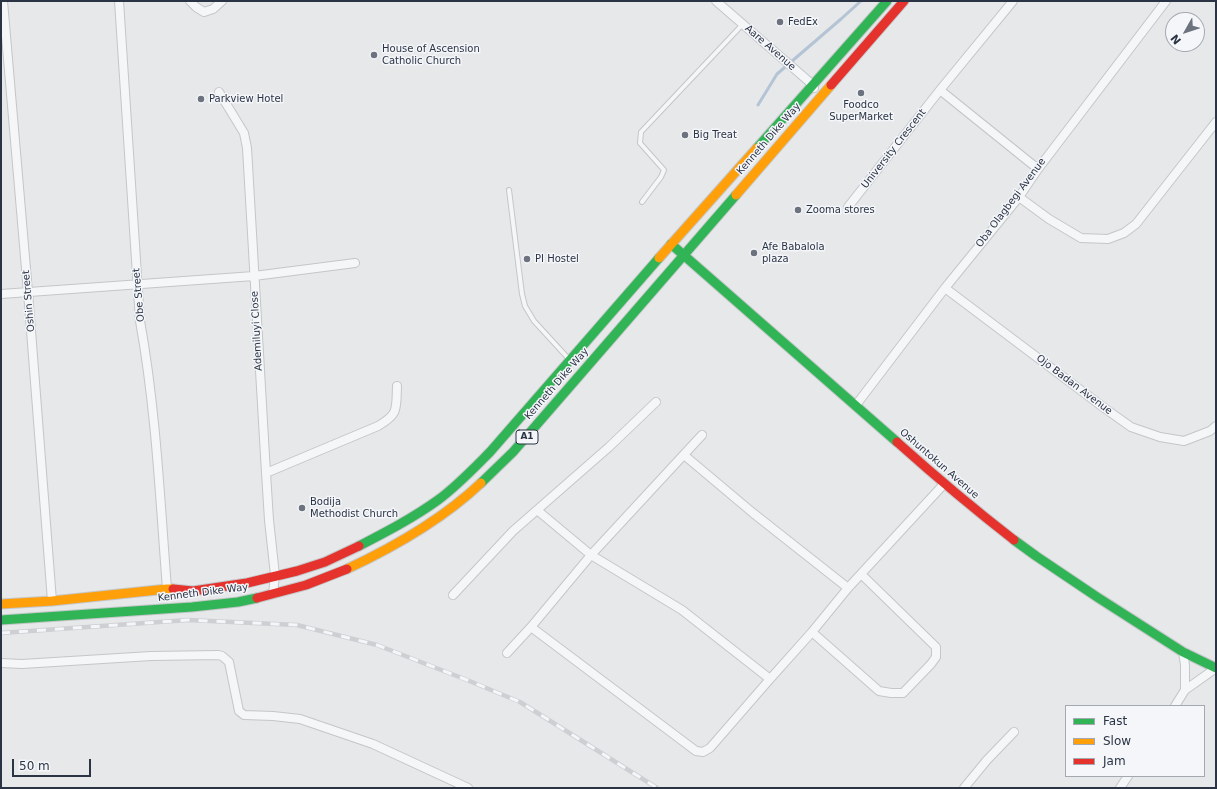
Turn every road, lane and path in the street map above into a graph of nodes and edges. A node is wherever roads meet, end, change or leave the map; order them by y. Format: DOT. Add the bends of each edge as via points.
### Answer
graph roads {
  1 [pos="3,1"];
  2 [pos="119,1"];
  3 [pos="190,1"];
  4 [pos="222,1"];
  5 [pos="716,1"];
  6 [pos="886,1"];
  7 [pos="904,1"];
  8 [pos="1013,1"];
  9 [pos="1166,1"];
  10 [pos="743,24"];
  11 [pos="813,85"];
  12 [pos="940,90"];
  13 [pos="219,92"];
  14 [pos="820,97"];
  15 [pos="1216,122"];
  16 [pos="1038,169"];
  17 [pos="509,190"];
  18 [pos="1019,197"];
  19 [pos="642,202"];
  20 [pos="848,207"];
  21 [pos="671,244"];
  22 [pos="683,255"];
  23 [pos="356,263"];
  24 [pos="254,276"];
  25 [pos="137,284"];
  26 [pos="945,288"];
  27 [pos="28,292"];
  28 [pos="1,294"];
  29 [pos="569,362"];
  30 [pos="580,375"];
  31 [pos="397,386"];
  32 [pos="656,402"];
  33 [pos="856,405"];
  34 [pos="1216,426"];
  35 [pos="702,435"];
  36 [pos="684,455"];
  37 [pos="266,473"];
  38 [pos="944,484"];
  39 [pos="536,510"];
  40 [pos="591,555"];
  41 [pos="861,574"];
  42 [pos="275,576"];
  43 [pos="848,588"];
  44 [pos="167,589"];
  45 [pos="273,594"];
  46 [pos="453,595"];
  47 [pos="52,602"];
  48 [pos="1,604"];
  49 [pos="1,620"];
  50 [pos="531,627"];
  51 [pos="812,632"];
  52 [pos="1183,652"];
  53 [pos="507,653"];
  54 [pos="1,663"];
  55 [pos="1216,668"];
  56 [pos="770,679"];
  57 [pos="1185,690"];
  58 [pos="1175,705"];
  59 [pos="1014,732"];
  60 [pos="1127,777"];
  61 [pos="468,788"];
  62 [pos="964,788"];
  63 [pos="1120,788"];
  1 -- 27 [label="street, Oshin Street"];
  2 -- 25 [label="street, Obe Street"];
  3 -- 4 [label="street" via="204,12 213,9"];
  5 -- 10 [label="street, Aare Avenue"];
  6 -- 11 [label="main road, Kenneth Dike Way / A1"];
  7 -- 14 [label="main road, Kenneth Dike Way / A1"];
  8 -- 12 [label="street, University Crescent"];
  9 -- 16 [label="street, Oba Olagbegi Avenue"];
  10 -- 11 [label="street, Aare Avenue"];
  10 -- 19 [label="lane" via="641,132 640,143 664,170"];
  11 -- 14 [label="street, Aare Avenue"];
  11 -- 21 [label="main road, Kenneth Dike Way / A1"];
  12 -- 16 [label="street"];
  12 -- 20 [label="street, University Crescent"];
  13 -- 24 [label="street, Ademiluyi Close" via="244,133 247,148"];
  14 -- 22 [label="main road, Kenneth Dike Way / A1"];
  15 -- 18 [label="street" via="1136,224 1124,233 1108,238 1081,238"];
  16 -- 18 [label="street, Oba Olagbegi Avenue"];
  17 -- 29 [label="lane" via="525,306 534,321"];
  18 -- 26 [label="street, Oba Olagbegi Avenue"];
  21 -- 22 [label="main road, Oshuntokun Avenue"];
  21 -- 29 [label="main road, Kenneth Dike Way / A1"];
  22 -- 30 [label="main road, Kenneth Dike Way / A1"];
  22 -- 33 [label="main road, Oshuntokun Avenue"];
  23 -- 24 [label="street"];
  24 -- 25 [label="street"];
  24 -- 37 [label="street, Ademiluyi Close"];
  25 -- 27 [label="street"];
  25 -- 44 [label="street, Obe Street" via="155,434"];
  26 -- 33 [label="street, Oba Olagbegi Avenue"];
  26 -- 34 [label="street, Ojo Badan Avenue" via="1131,427 1160,437 1184,440 1210,431"];
  27 -- 28 [label="street"];
  27 -- 47 [label="street, Oshin Street"];
  29 -- 30 [label="main road"];
  29 -- 42 [label="main road, Kenneth Dike Way / A1" via="490,452 439,499 413,517 353,550 325,562"];
  30 -- 45 [label="main road, Kenneth Dike Way / A1" via="513,452 466,497 448,510 378,554 306,585"];
  31 -- 37 [label="street" via="396,409 387,421"];
  32 -- 39 [label="street" via="609,447"];
  33 -- 38 [label="main road, Oshuntokun Avenue"];
  35 -- 36 [label="street"];
  36 -- 40 [label="street"];
  36 -- 43 [label="street"];
  37 -- 42 [label="street, Ademiluyi Close"];
  38 -- 41 [label="street"];
  38 -- 52 [label="main road, Oshuntokun Avenue" via="1036,556"];
  39 -- 40 [label="street"];
  39 -- 46 [label="street"];
  40 -- 50 [label="street"];
  40 -- 56 [label="street" via="682,610"];
  41 -- 43 [label="street"];
  41 -- 51 [label="street" via="936,647 936,657 931,664 903,693 879,691"];
  42 -- 44 [label="main road, Kenneth Dike Way / A1" via="193,591"];
  42 -- 45 [label="street, Ademiluyi Close"];
  43 -- 51 [label="street"];
  44 -- 47 [label="main road, Kenneth Dike Way / A1"];
  45 -- 49 [label="main road, Kenneth Dike Way / A1" via="238,602 192,607"];
  47 -- 48 [label="main road, Kenneth Dike Way / A1"];
  50 -- 53 [label="street"];
  50 -- 56 [label="street" via="696,751 703,752 710,748"];
  51 -- 56 [label="street"];
  52 -- 55 [label="main road, Oshuntokun Avenue"];
  52 -- 57 [label="street"];
  54 -- 61 [label="street" via="151,656 222,656 229,662 239,711 244,715 300,719 373,744"];
  55 -- 57 [label="street"];
  57 -- 58 [label="street"];
  59 -- 62 [label="street"];
  60 -- 63 [label="street"];
}
